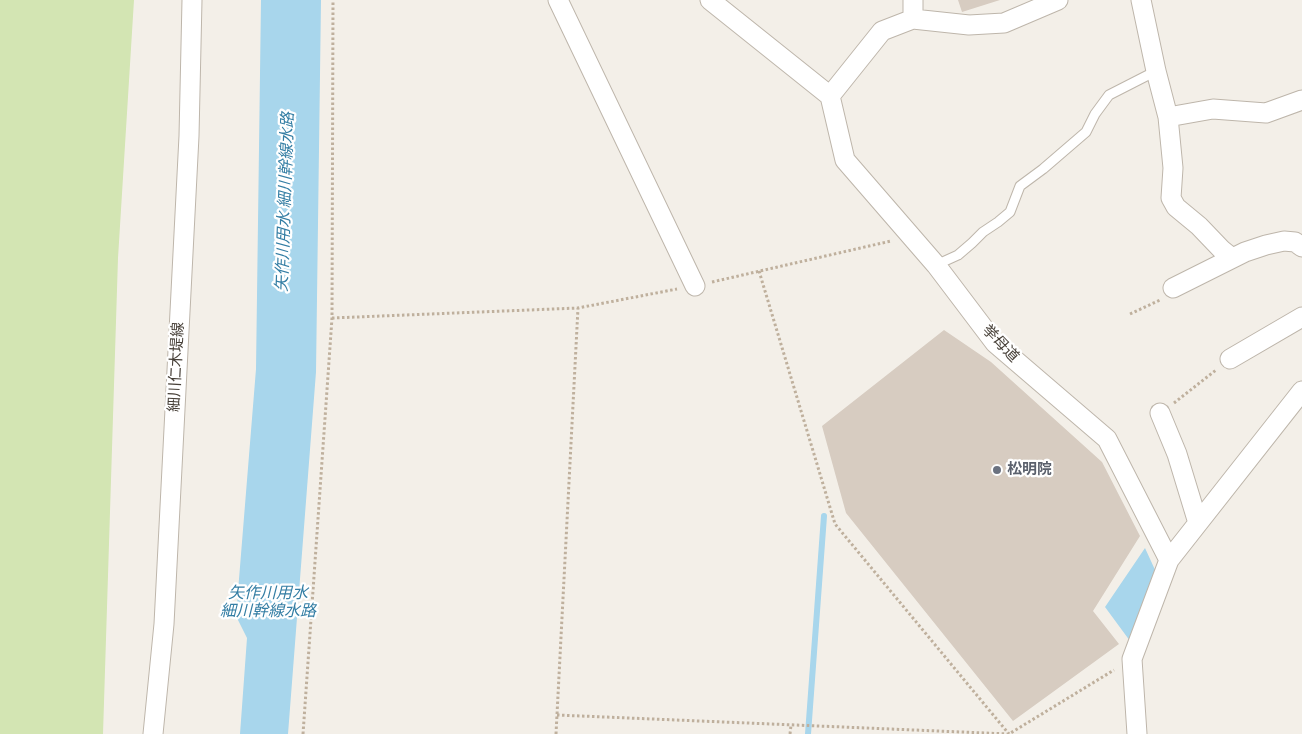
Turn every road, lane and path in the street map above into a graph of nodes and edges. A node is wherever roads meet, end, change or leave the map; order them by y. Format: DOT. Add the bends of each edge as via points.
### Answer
graph roads {
  1 [pos="192,0"];
  2 [pos="333,0"];
  3 [pos="558,0"];
  4 [pos="710,0"];
  5 [pos="913,0"];
  6 [pos="1058,0"];
  7 [pos="1141,0"];
  8 [pos="913,19"];
  9 [pos="1156,71"];
  10 [pos="830,96"];
  11 [pos="1302,100"];
  12 [pos="1168,117"];
  13 [pos="912,236"];
  14 [pos="1302,247"];
  15 [pos="1232,258"];
  16 [pos="936,265"];
  17 [pos="759,271"];
  18 [pos="695,286"];
  19 [pos="1173,288"];
  20 [pos="578,308"];
  21 [pos="1130,314"];
  22 [pos="1302,317"];
  23 [pos="332,318"];
  24 [pos="1230,359"];
  25 [pos="1302,391"];
  26 [pos="1160,413"];
  27 [pos="1198,523"];
  28 [pos="1169,560"];
  29 [pos="1132,659"];
  30 [pos="557,715"];
  31 [pos="791,724"];
  32 [pos="153,734"];
  33 [pos="303,734"];
  34 [pos="556,734"];
  35 [pos="790,734"];
  36 [pos="1009,734"];
  37 [pos="1138,734"];
  1 -- 32 [label="street, 細川仁木堤線" via="189,136 164,624"];
  2 -- 23 [label="path"];
  3 -- 18 [label="street"];
  4 -- 10 [label="street"];
  5 -- 8 [label="street"];
  6 -- 8 [label="street" via="1004,23 969,25"];
  7 -- 9 [label="street"];
  8 -- 10 [label="street" via="882,31"];
  9 -- 12 [label="street"];
  9 -- 16 [label="lane" via="1109,95 1086,132 1020,186 1010,212 958,255"];
  10 -- 13 [label="street, 挙母道" via="845,160"];
  11 -- 12 [label="street" via="1266,113 1212,108"];
  12 -- 15 [label="street" via="1173,168 1171,198 1176,207"];
  13 -- 16 [label="street, 挙母道"];
  13 -- 17 [label="path"];
  14 -- 15 [label="street" via="1295,242 1284,242"];
  15 -- 19 [label="street"];
  16 -- 28 [label="street, 挙母道" via="995,343 1107,439"];
  17 -- 18 [label="path"];
  17 -- 36 [label="path" via="835,524"];
  18 -- 20 [label="path"];
  19 -- 21 [label="path" via="1166,297"];
  20 -- 23 [label="path"];
  20 -- 30 [label="path"];
  22 -- 24 [label="street"];
  23 -- 33 [label="path"];
  24 -- 26 [label="path"];
  25 -- 27 [label="street"];
  26 -- 27 [label="street" via="1177,454"];
  27 -- 28 [label="street"];
  28 -- 29 [label="street"];
  29 -- 36 [label="path"];
  29 -- 37 [label="street"];
  30 -- 31 [label="path"];
  30 -- 34 [label="path"];
  31 -- 35 [label="path"];
  31 -- 36 [label="path"];
}
